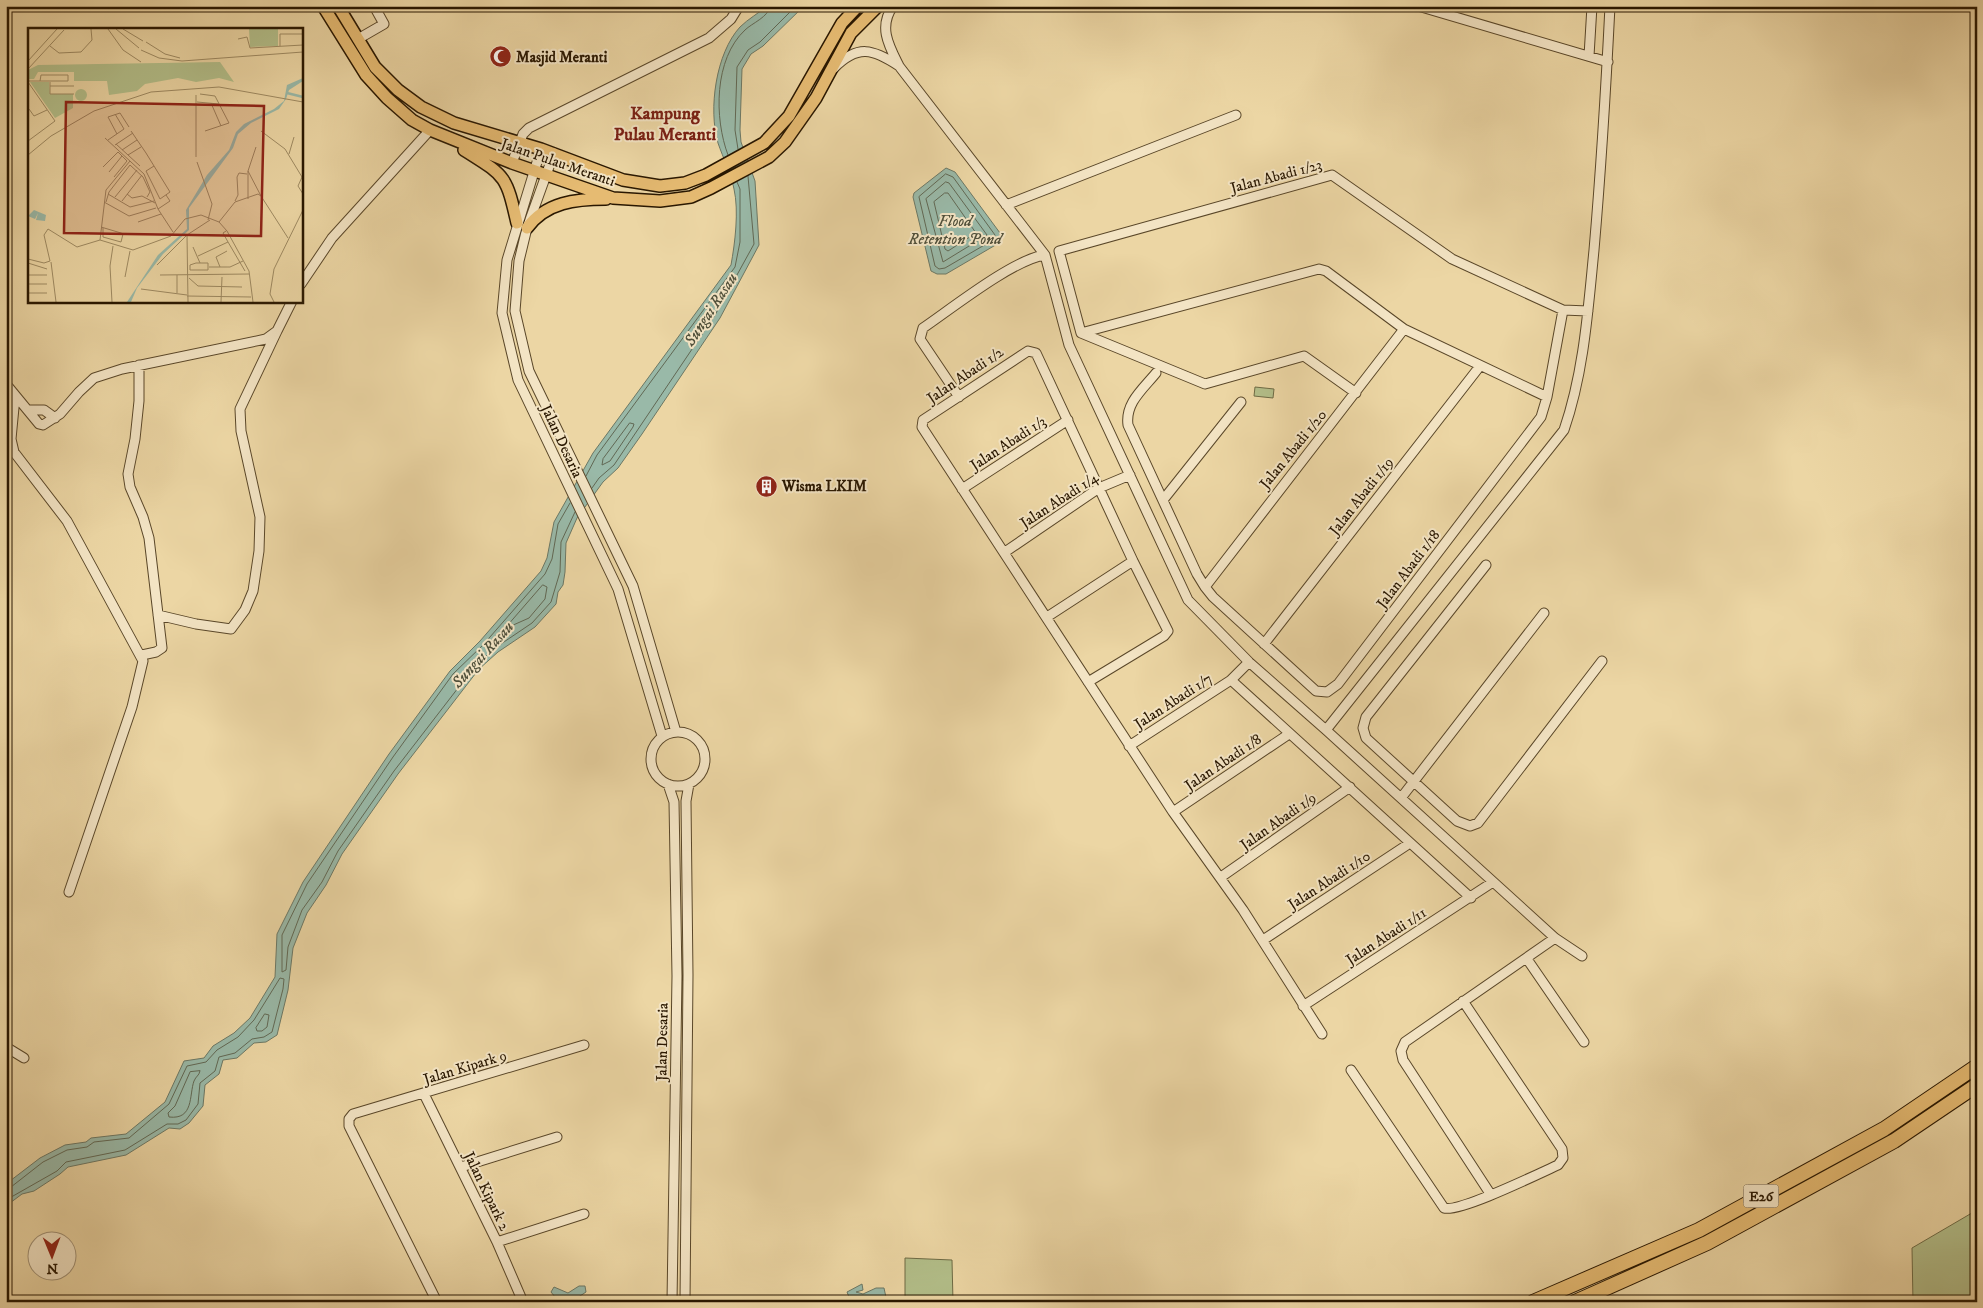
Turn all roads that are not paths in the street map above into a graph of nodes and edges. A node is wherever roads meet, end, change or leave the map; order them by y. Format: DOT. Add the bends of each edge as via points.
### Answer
graph roads {
  1 [pos="323,6"];
  2 [pos="338,6"];
  3 [pos="374,6"];
  4 [pos="739,6"];
  5 [pos="858,6"];
  6 [pos="878,6"];
  7 [pos="893,6"];
  8 [pos="1418,6"];
  9 [pos="1592,6"];
  10 [pos="1610,6"];
  11 [pos="358,39"];
  12 [pos="1590,56"];
  13 [pos="1608,62"];
  14 [pos="899,66"];
  15 [pos="829,73"];
  16 [pos="1236,115"];
  17 [pos="430,130"];
  18 [pos="442,137"];
  19 [pos="519,142"];
  20 [pos="541,149"];
  21 [pos="554,153"];
  22 [pos="512,163"];
  23 [pos="534,170"];
  24 [pos="546,175"];
  25 [pos="613,198"];
  26 [pos="1006,206"];
  27 [pos="522,226"];
  28 [pos="1044,255"];
  29 [pos="302,283"];
  30 [pos="292,302"];
  31 [pos="1563,310"];
  32 [pos="1588,311"];
  33 [pos="1404,329"];
  34 [pos="277,331"];
  35 [pos="1081,333"];
  36 [pos="139,366"];
  37 [pos="1480,366"];
  38 [pos="1156,373"];
  39 [pos="6,384"];
  40 [pos="1356,393"];
  41 [pos="15,397"];
  42 [pos="959,397"];
  43 [pos="1547,397"];
  44 [pos="1241,402"];
  45 [pos="28,410"];
  46 [pos="55,418"];
  47 [pos="1068,420"];
  48 [pos="1130,475"];
  49 [pos="1099,488"];
  50 [pos="962,489"];
  51 [pos="1163,500"];
  52 [pos="1005,552"];
  53 [pos="1133,561"];
  54 [pos="1486,564"];
  55 [pos="1205,587"];
  56 [pos="1544,613"];
  57 [pos="158,615"];
  58 [pos="1047,617"];
  59 [pos="1264,644"];
  60 [pos="142,655"];
  61 [pos="1602,661"];
  62 [pos="1249,662"];
  63 [pos="1231,680"];
  64 [pos="1088,682"];
  65 [pos="1326,730"];
  66 [pos="676,732"];
  67 [pos="1289,734"];
  68 [pos="662,736"];
  69 [pos="1129,746"];
  70 [pos="1415,780"];
  71 [pos="668,784"];
  72 [pos="689,784"];
  73 [pos="1350,787"];
  74 [pos="1401,798"];
  75 [pos="1173,812"];
  76 [pos="1410,843"];
  77 [pos="1221,877"];
  78 [pos="1492,882"];
  79 [pos="69,892"];
  80 [pos="1472,898"];
  81 [pos="1555,938"];
  82 [pos="1264,940"];
  83 [pos="1582,956"];
  84 [pos="1527,959"];
  85 [pos="1463,1001"];
  86 [pos="1303,1006"];
  87 [pos="1322,1034"];
  88 [pos="1584,1042"];
  89 [pos="584,1045"];
  90 [pos="6,1046"];
  91 [pos="24,1058"];
  92 [pos="1977,1066"];
  93 [pos="1351,1070"];
  94 [pos="1977,1085"];
  95 [pos="424,1094"];
  96 [pos="557,1137"];
  97 [pos="460,1167"];
  98 [pos="1491,1195"];
  99 [pos="584,1214"];
  100 [pos="497,1242"];
  101 [pos="437,1302"];
  102 [pos="523,1302"];
  103 [pos="672,1302"];
  104 [pos="684,1302"];
  105 [pos="1533,1302"];
  106 [pos="1575,1302"];
  1 -- 17 [label="main road, Jalan Pulau Meranti" via="366,75 412,120"];
  2 -- 11 [label="main road, Jalan Pulau Meranti"];
  3 -- 11 [label="street" via="384,24"];
  4 -- 19 [label="street" via="709,38 542,120 523,134"];
  5 -- 21 [label="main road, Jalan Pulau Meranti" via="842,22 789,116 764,143 706,176 660,186 623,180"];
  6 -- 15 [label="main road, Jalan Pulau Meranti" via="851,33"];
  7 -- 14 [label="street" via="884,24"];
  8 -- 12 [label="street"];
  9 -- 12 [label="street"];
  10 -- 13 [label="street"];
  11 -- 19 [label="main road, Jalan Pulau Meranti" via="375,68 421,107 454,122"];
  12 -- 13 [label="street"];
  13 -- 32 [label="street"];
  14 -- 15 [label="street" via="880,54 863,51 850,55"];
  14 -- 26 [label="street"];
  15 -- 25 [label="main road, Jalan Pulau Meranti" via="794,131 769,156 690,196 660,201"];
  16 -- 26 [label="street"];
  17 -- 18 [label="main road, Jalan Pulau Meranti"];
  17 -- 29 [label="street" via="332,238"];
  18 -- 22 [label="main road, Jalan Pulau Meranti"];
  18 -- 27 [label="main road" via="494,168 503,177"];
  19 -- 20 [label="main road, Jalan Pulau Meranti"];
  19 -- 22 [label="street"];
  20 -- 21 [label="main road, Jalan Pulau Meranti"];
  20 -- 23 [label="street, Jalan Desaria"];
  21 -- 24 [label="street, Jalan Desaria"];
  22 -- 23 [label="main road, Jalan Pulau Meranti"];
  23 -- 24 [label="main road, Jalan Pulau Meranti"];
  23 -- 27 [label="street, Jalan Desaria"];
  24 -- 25 [label="main road, Jalan Pulau Meranti"];
  24 -- 27 [label="street, Jalan Desaria"];
  25 -- 27 [label="main road" via="561,203"];
  26 -- 28 [label="street"];
  27 -- 66 [label="street, Jalan Desaria" via="515,311 529,371 633,586"];
  27 -- 68 [label="street, Jalan Desaria" via="507,260 502,313 518,380 618,589"];
  28 -- 42 [label="street" via="1026,260 923,328 920,338"];
  28 -- 48 [label="street" via="1069,345"];
  30 -- 34 [label="street"];
  31 -- 32 [label="street, Jalan Abadi 1/23"];
  31 -- 35 [label="street, Jalan Abadi 1/23" via="1452,259 1332,175 1059,251"];
  31 -- 43 [label="street, Jalan Abadi 1/18"];
  32 -- 65 [label="street" via="1570,413 1556,442"];
  33 -- 35 [label="street" via="1319,269"];
  33 -- 37 [label="street"];
  33 -- 40 [label="street, Jalan Abadi 1/20"];
  34 -- 36 [label="street" via="266,339"];
  34 -- 57 [label="street" via="240,409 241,431 260,517 254,591 231,629"];
  35 -- 40 [label="street" via="1205,384 1304,356"];
  36 -- 46 [label="street" via="94,378"];
  36 -- 57 [label="street" via="138,410 128,474 148,538"];
  37 -- 43 [label="street"];
  37 -- 59 [label="street, Jalan Abadi 1/19"];
  38 -- 51 [label="street, Jalan Abadi 1/18" via="1129,405 1126,415"];
  39 -- 41 [label="street"];
  40 -- 55 [label="street, Jalan Abadi 1/20"];
  41 -- 45 [label="street"];
  41 -- 60 [label="street" via="11,439 14,452 67,521"];
  42 -- 47 [label="street, Jalan Abadi 1/2" via="1028,350 1036,352"];
  42 -- 50 [label="street, Jalan Abadi 1/2" via="923,420 922,427"];
  43 -- 59 [label="street, Jalan Abadi 1/18" via="1541,417 1515,454 1333,689 1316,691"];
  44 -- 51 [label="street"];
  45 -- 46 [label="street" via="44,410"];
  45 -- 46 [label="street" via="39,424"];
  47 -- 49 [label="street"];
  47 -- 50 [label="street, Jalan Abadi 1/3"];
  48 -- 49 [label="street, Jalan Abadi 1/4"];
  48 -- 62 [label="street" via="1188,600"];
  49 -- 52 [label="street, Jalan Abadi 1/4"];
  49 -- 53 [label="street"];
  50 -- 52 [label="street"];
  51 -- 55 [label="street, Jalan Abadi 1/18"];
  52 -- 58 [label="street"];
  53 -- 58 [label="street"];
  53 -- 64 [label="street" via="1168,630 1164,636"];
  54 -- 70 [label="street" via="1366,717 1363,728 1366,738"];
  55 -- 59 [label="street, Jalan Abadi 1/18"];
  56 -- 70 [label="street"];
  57 -- 60 [label="street" via="162,648"];
  58 -- 64 [label="street"];
  60 -- 79 [label="street" via="144,667 132,707"];
  61 -- 70 [label="street" via="1478,822 1470,826 1457,821"];
  62 -- 63 [label="street, Jalan Abadi 1/7"];
  62 -- 65 [label="street"];
  63 -- 67 [label="street"];
  63 -- 69 [label="street, Jalan Abadi 1/7"];
  64 -- 69 [label="street"];
  65 -- 74 [label="street"];
  66 -- 68 [label="street"];
  66 -- 72 [label="street" via="696,738 704,750 706,758 702,774"];
  67 -- 73 [label="street"];
  67 -- 75 [label="street, Jalan Abadi 1/8"];
  68 -- 71 [label="street, Jalan Desaria" via="650,760 656,775"];
  69 -- 75 [label="street"];
  70 -- 74 [label="street"];
  71 -- 72 [label="street"];
  71 -- 103 [label="street, Jalan Desaria" via="674,802 677,976"];
  72 -- 104 [label="street, Jalan Desaria" via="686,801 688,975"];
  73 -- 76 [label="street"];
  73 -- 77 [label="street, Jalan Abadi 1/9"];
  74 -- 78 [label="street"];
  75 -- 77 [label="street"];
  76 -- 80 [label="street"];
  76 -- 82 [label="street, Jalan Abadi 1/10"];
  77 -- 82 [label="street"];
  78 -- 80 [label="street, Jalan Abadi 1/11"];
  78 -- 81 [label="street"];
  80 -- 86 [label="street, Jalan Abadi 1/11"];
  81 -- 83 [label="street"];
  81 -- 84 [label="street"];
  82 -- 86 [label="street"];
  84 -- 85 [label="street"];
  84 -- 88 [label="street"];
  85 -- 98 [label="street" via="1405,1042 1402,1056"];
  85 -- 98 [label="street" via="1563,1153 1558,1165"];
  86 -- 87 [label="street"];
  89 -- 95 [label="street, Jalan Kipark 9"];
  90 -- 91 [label="street"];
  92 -- 105 [label="highway, E26" via="1884,1129 1699,1230"];
  93 -- 98 [label="street" via="1444,1208 1452,1209"];
  94 -- 106 [label="highway, E26" via="1894,1141 1707,1244"];
  95 -- 97 [label="street, Jalan Kipark 2"];
  95 -- 101 [label="street, Jalan Kipark 9" via="353,1114 349,1126"];
  96 -- 97 [label="street"];
  97 -- 100 [label="street, Jalan Kipark 2"];
  99 -- 100 [label="street"];
  100 -- 102 [label="street, Jalan Kipark 2"];
}
